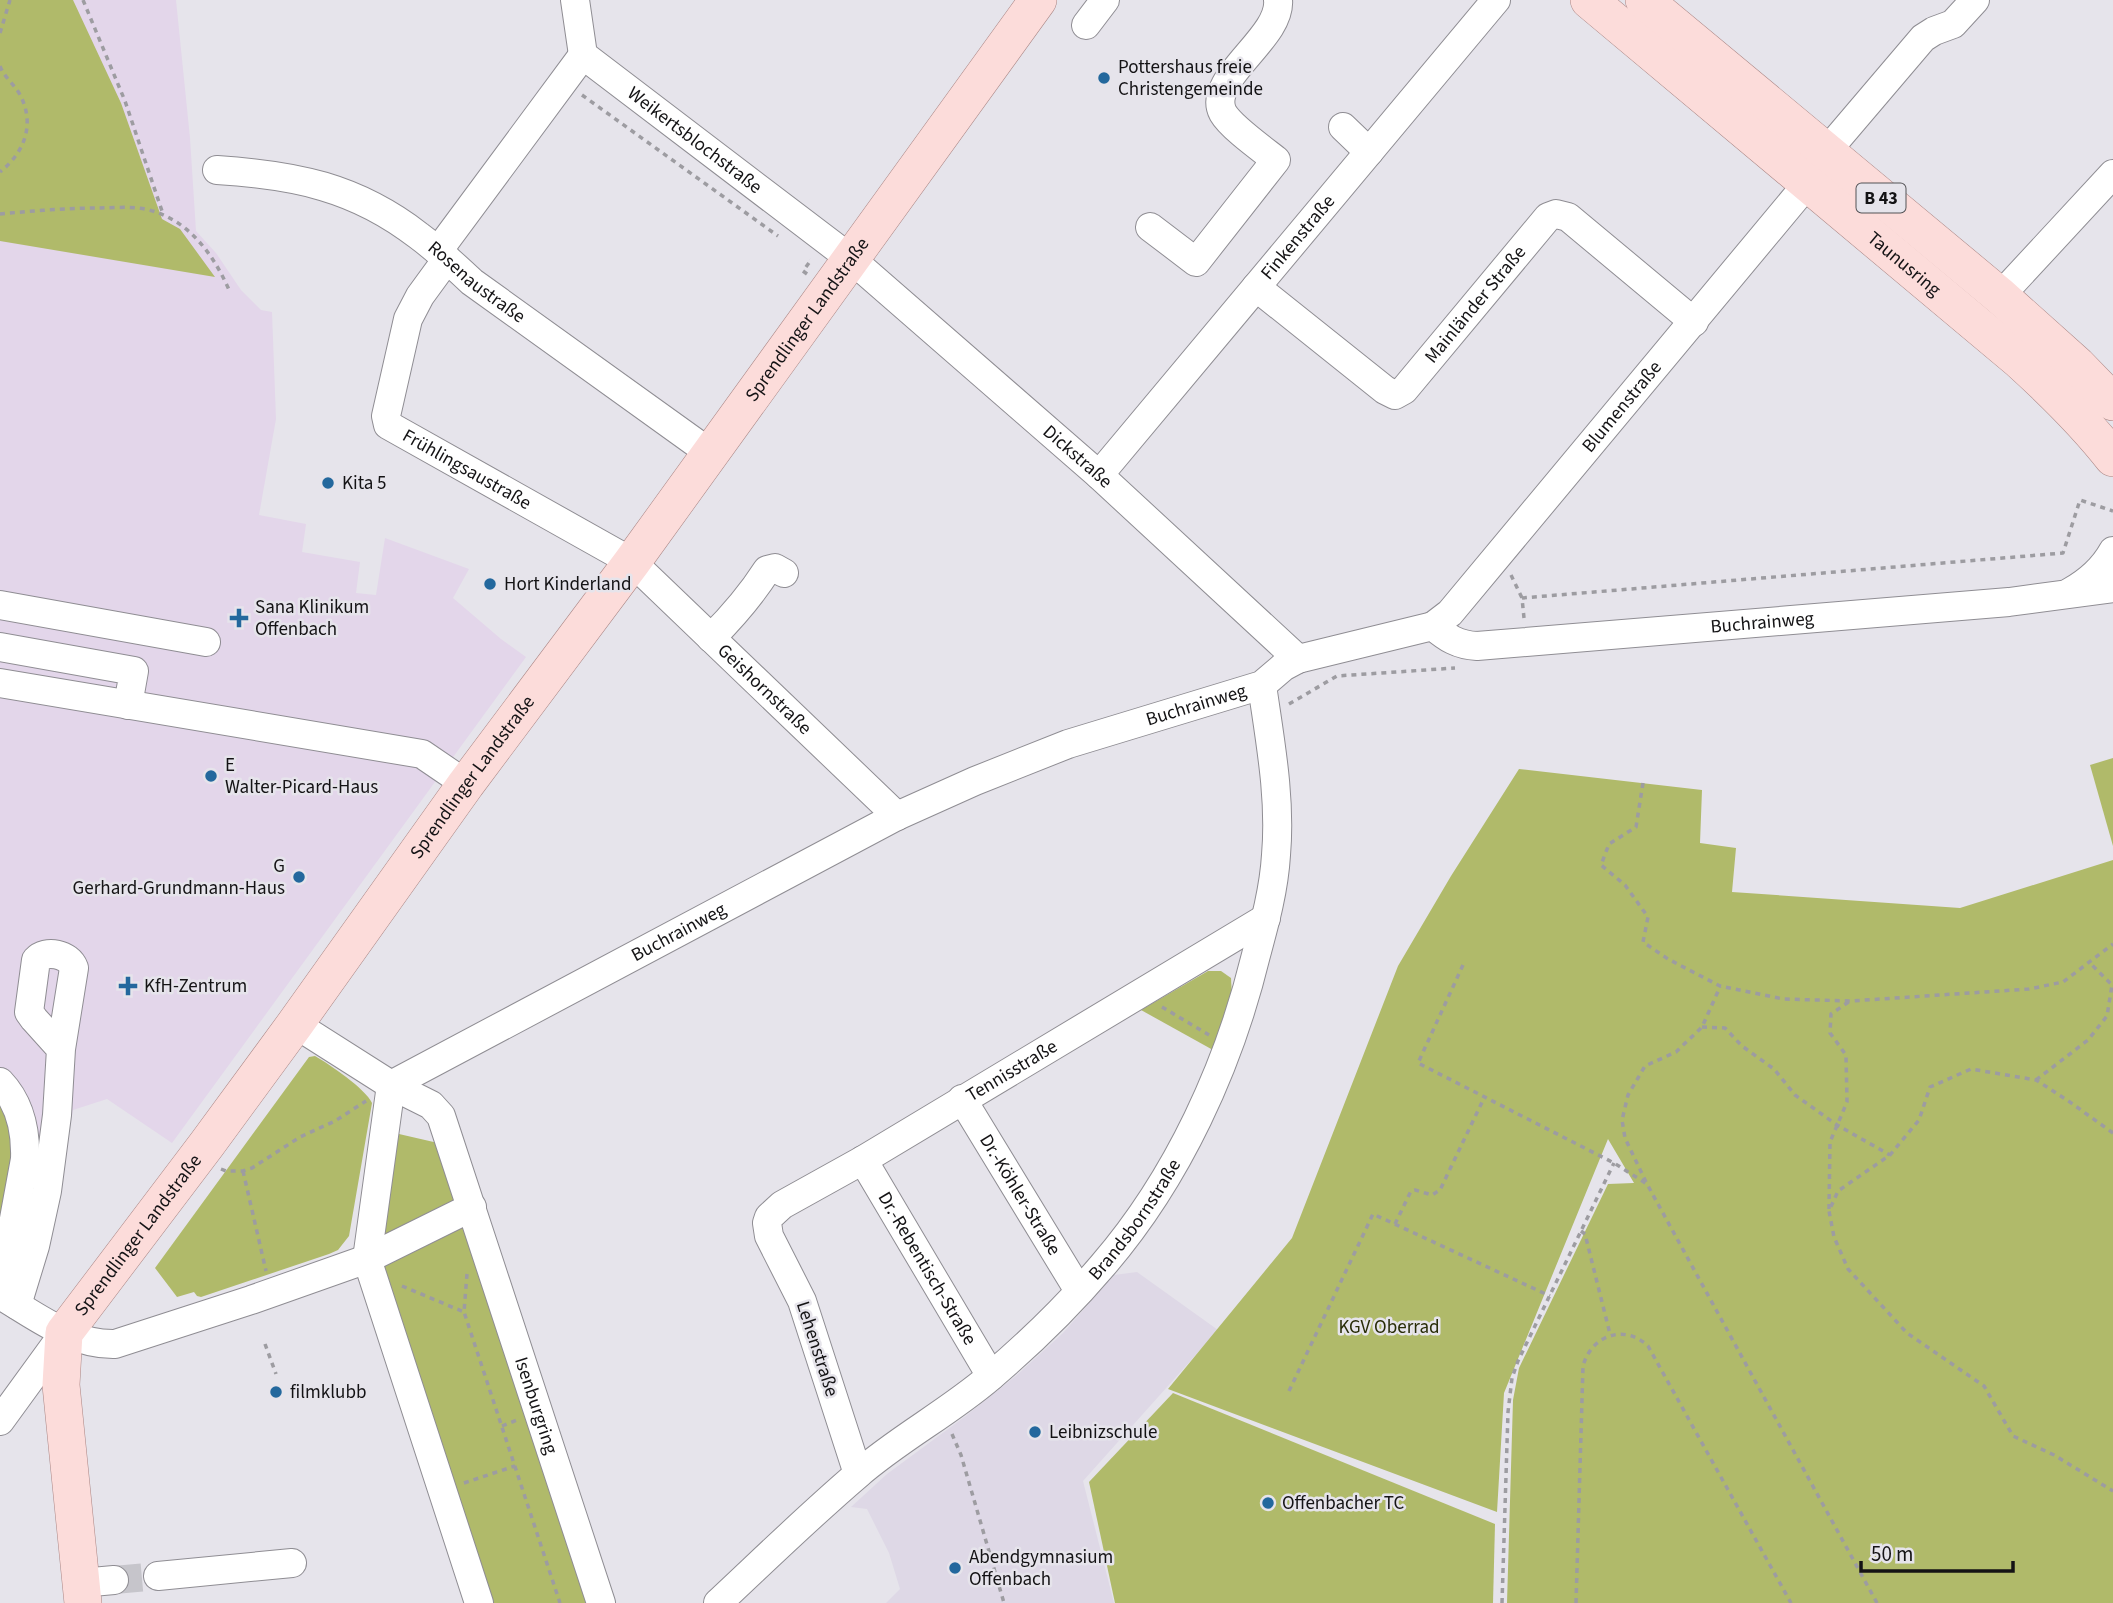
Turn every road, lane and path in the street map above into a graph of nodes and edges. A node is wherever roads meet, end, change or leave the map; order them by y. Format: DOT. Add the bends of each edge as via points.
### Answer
graph roads {
  1 [pos="10,0"];
  2 [pos="83,0"];
  3 [pos="575,0"];
  4 [pos="1038,0"];
  5 [pos="1105,0"];
  6 [pos="1278,0"];
  7 [pos="1496,0"];
  8 [pos="1589,0"];
  9 [pos="1644,0"];
  10 [pos="1975,0"];
  11 [pos="1086,25"];
  12 [pos="0,33"];
  13 [pos="583,55"];
  14 [pos="0,66"];
  15 [pos="564,82"];
  16 [pos="1343,127"];
  17 [pos="1369,152"];
  18 [pos="1826,152"];
  19 [pos="217,170"];
  20 [pos="0,172"];
  21 [pos="2113,174"];
  22 [pos="1808,183"];
  23 [pos="0,214"];
  24 [pos="164,216"];
  25 [pos="1150,227"];
  26 [pos="778,236"];
  27 [pos="800,252"];
  28 [pos="443,255"];
  29 [pos="851,259"];
  30 [pos="1256,287"];
  31 [pos="828,290"];
  32 [pos="230,292"];
  33 [pos="2000,296"];
  34 [pos="1694,322"];
  35 [pos="2113,402"];
  36 [pos="710,453"];
  37 [pos="2112,459"];
  38 [pos="1099,475"];
  39 [pos="2113,511"];
  40 [pos="2113,551"];
  41 [pos="632,562"];
  42 [pos="784,573"];
  43 [pos="2113,588"];
  44 [pos="2064,595"];
  45 [pos="0,605"];
  46 [pos="1433,626"];
  47 [pos="711,638"];
  48 [pos="206,642"];
  49 [pos="1527,642"];
  50 [pos="0,648"];
  51 [pos="1298,659"];
  52 [pos="0,683"];
  53 [pos="1262,685"];
  54 [pos="128,705"];
  55 [pos="1643,783"];
  56 [pos="466,784"];
  57 [pos="897,816"];
  58 [pos="1266,918"];
  59 [pos="2113,944"];
  60 [pos="2089,962"];
  61 [pos="1463,965"];
  62 [pos="1720,986"];
  63 [pos="1139,994"];
  64 [pos="1851,1001"];
  65 [pos="295,1024"];
  66 [pos="1702,1027"];
  67 [pos="1229,1046"];
  68 [pos="61,1049"];
  69 [pos="2036,1080"];
  70 [pos="0,1082"];
  71 [pos="391,1085"];
  72 [pos="1484,1098"];
  73 [pos="962,1099"];
  74 [pos="1837,1125"];
  75 [pos="2113,1133"];
  76 [pos="1890,1155"];
  77 [pos="198,1156"];
  78 [pos="863,1160"];
  79 [pos="1614,1163"];
  80 [pos="243,1171"];
  81 [pos="1647,1184"];
  82 [pos="472,1208"];
  83 [pos="1829,1211"];
  84 [pos="1395,1224"];
  85 [pos="766,1228"];
  86 [pos="1581,1231"];
  87 [pos="369,1264"];
  88 [pos="267,1275"];
  89 [pos="1079,1291"];
  90 [pos="1550,1296"];
  91 [pos="6,1298"];
  92 [pos="64,1333"];
  93 [pos="1610,1335"];
  94 [pos="265,1343"];
  95 [pos="275,1374"];
  96 [pos="992,1376"];
  97 [pos="1289,1391"];
  98 [pos="943,1413"];
  99 [pos="0,1421"];
  100 [pos="515,1466"];
  101 [pos="858,1474"];
  102 [pos="441,1490"];
  103 [pos="2113,1491"];
  104 [pos="292,1563"];
  105 [pos="158,1576"];
  106 [pos="92,1589"];
  107 [pos="479,1603"];
  108 [pos="560,1603"];
  109 [pos="601,1603"];
  110 [pos="718,1603"];
  111 [pos="1004,1603"];
  112 [pos="1502,1603"];
  113 [pos="1576,1603"];
  114 [pos="1791,1603"];
  115 [pos="1877,1603"];
  1 -- 12 [label="path"];
  2 -- 24 [label="path" via="125,101"];
  3 -- 13 [label="street"];
  4 -- 29 [label="main road, Sprendlinger Landstraße"];
  5 -- 11 [label="street"];
  6 -- 25 [label="street" via="1275,21 1228,80 1220,99 1229,120 1276,160 1196,262"];
  7 -- 17 [label="street, Finkenstraße"];
  8 -- 22 [label="main road, Taunusring / B 43"];
  9 -- 18 [label="main road, Taunusring / B 43"];
  10 -- 18 [label="street" via="1953,24 1923,38"];
  13 -- 15 [label="street, Frühlingsaustraße"];
  13 -- 29 [label="street, Weikertsblochstraße"];
  14 -- 20 [label="path" via="25,104 28,121 22,147"];
  15 -- 26 [label="path"];
  15 -- 28 [label="street, Frühlingsaustraße"];
  16 -- 17 [label="street"];
  17 -- 30 [label="street, Finkenstraße"];
  18 -- 33 [label="main road, Taunusring / B 43"];
  19 -- 28 [label="street, Rosenaustraße" via="285,176 332,188 385,213"];
  21 -- 33 [label="street"];
  22 -- 34 [label="street, Blumenstraße"];
  22 -- 37 [label="main road, Taunusring / B 43" via="2049,387"];
  23 -- 24 [label="path" via="118,208"];
  24 -- 32 [label="path" via="211,254"];
  27 -- 31 [label="path" via="811,260 803,271"];
  28 -- 36 [label="street, Rosenaustraße" via="472,282"];
  28 -- 41 [label="street, Frühlingsaustraße" via="408,318 387,425"];
  29 -- 31 [label="main road, Sprendlinger Landstraße"];
  29 -- 38 [label="street, Dickstraße"];
  30 -- 34 [label="street, Mainländer Straße" via="1395,395 1404,390 1548,217 1556,214 1568,217"];
  30 -- 38 [label="street, Finkenstraße"];
  31 -- 36 [label="main road, Sprendlinger Landstraße"];
  33 -- 35 [label="main road, Taunusring / B 43"];
  34 -- 46 [label="street, Blumenstraße" via="1450,612"];
  36 -- 41 [label="main road, Sprendlinger Landstraße"];
  38 -- 51 [label="street, Dickstraße"];
  39 -- 49 [label="path" via="2080,500 2063,553 1522,598"];
  40 -- 44 [label="street, Buchrainweg" via="2091,578"];
  41 -- 47 [label="street, Geishornstraße"];
  41 -- 56 [label="main road, Sprendlinger Landstraße"];
  42 -- 47 [label="street" via="767,570"];
  43 -- 44 [label="street, Buchrainweg"];
  44 -- 49 [label="street, Buchrainweg"];
  45 -- 48 [label="street"];
  46 -- 49 [label="street, Buchrainweg" via="1467,646"];
  46 -- 51 [label="street, Buchrainweg"];
  47 -- 57 [label="street, Geishornstraße"];
  50 -- 54 [label="street" via="134,671"];
  51 -- 53 [label="street, Buchrainweg"];
  52 -- 54 [label="street"];
  53 -- 57 [label="street, Buchrainweg" via="1068,744"];
  53 -- 58 [label="street, Brandsbornstraße" via="1277,819 1275,870"];
  54 -- 56 [label="street" via="422,754"];
  55 -- 62 [label="path" via="1636,827 1609,844 1601,865 1626,886 1648,917 1643,942"];
  56 -- 65 [label="main road, Sprendlinger Landstraße"];
  57 -- 71 [label="street, Buchrainweg"];
  58 -- 63 [label="street, Tennisstraße"];
  58 -- 67 [label="street, Brandsbornstraße"];
  59 -- 60 [label="path"];
  60 -- 64 [label="path" via="2063,982 2029,989"];
  60 -- 69 [label="path" via="2112,985 2108,1016 2088,1040"];
  61 -- 72 [label="path" via="1418,1063"];
  62 -- 64 [label="path" via="1783,999"];
  62 -- 66 [label="path"];
  63 -- 67 [label="path"];
  63 -- 73 [label="street, Tennisstraße"];
  64 -- 74 [label="path" via="1831,1014 1830,1033 1846,1055 1847,1102"];
  65 -- 71 [label="street, Isenburgring"];
  65 -- 77 [label="main road, Sprendlinger Landstraße"];
  66 -- 74 [label="path" via="1725,1028 1774,1069 1796,1095"];
  66 -- 81 [label="path" via="1676,1052 1645,1066 1628,1095 1622,1120 1625,1138"];
  67 -- 89 [label="street, Brandsbornstraße" via="1168,1172 1117,1247"];
  68 -- 91 [label="street" via="47,1191 35,1246"];
  69 -- 75 [label="path"];
  69 -- 76 [label="path" via="1971,1069 1930,1087 1919,1120"];
  70 -- 91 [label="street" via="18,1109 26,1145"];
  71 -- 80 [label="path"];
  71 -- 82 [label="street, Isenburgring" via="431,1105 442,1116"];
  71 -- 87 [label="street"];
  72 -- 79 [label="path"];
  72 -- 84 [label="path" via="1440,1190 1429,1195 1411,1191"];
  73 -- 78 [label="street, Tennisstraße"];
  73 -- 89 [label="street, Dr.-Köhler-Straße"];
  74 -- 76 [label="path"];
  74 -- 83 [label="path" via="1830,1142"];
  76 -- 83 [label="path" via="1838,1191"];
  77 -- 80 [label="path" via="226,1171"];
  77 -- 92 [label="main road, Sprendlinger Landstraße"];
  78 -- 85 [label="street, Tennisstraße" via="782,1205 769,1217"];
  78 -- 96 [label="street, Dr.-Rebentisch-Straße"];
  79 -- 81 [label="path"];
  79 -- 86 [label="path"];
  80 -- 88 [label="path"];
  81 -- 115 [label="path"];
  82 -- 87 [label="street"];
  82 -- 109 [label="street, Isenburgring"];
  83 -- 103 [label="path" via="1849,1269 1907,1333 1984,1386 2013,1436"];
  84 -- 90 [label="path"];
  84 -- 97 [label="path" via="1373,1214"];
  85 -- 101 [label="street, Lehenstraße" via="802,1301"];
  86 -- 90 [label="path"];
  86 -- 93 [label="path"];
  87 -- 92 [label="street" via="115,1344"];
  87 -- 100 [label="path" via="381,1279 464,1312"];
  87 -- 102 [label="street"];
  89 -- 96 [label="street, Brandsbornstraße"];
  90 -- 112 [label="path" via="1510,1386"];
  91 -- 92 [label="street"];
  92 -- 99 [label="street"];
  92 -- 106 [label="main road, Sprendlinger Landstraße" via="61,1385"];
  93 -- 113 [label="path" via="1593,1347 1583,1366"];
  93 -- 114 [label="path" via="1624,1333 1648,1346"];
  94 -- 95 [label="path"];
  96 -- 98 [label="street, Brandsbornstraße"];
  98 -- 101 [label="street, Brandsbornstraße"];
  98 -- 111 [label="path" via="961,1455"];
  100 -- 102 [label="path"];
  100 -- 108 [label="path"];
  101 -- 110 [label="street, Brandsbornstraße"];
  102 -- 107 [label="street"];
  104 -- 105 [label="street"];
}
